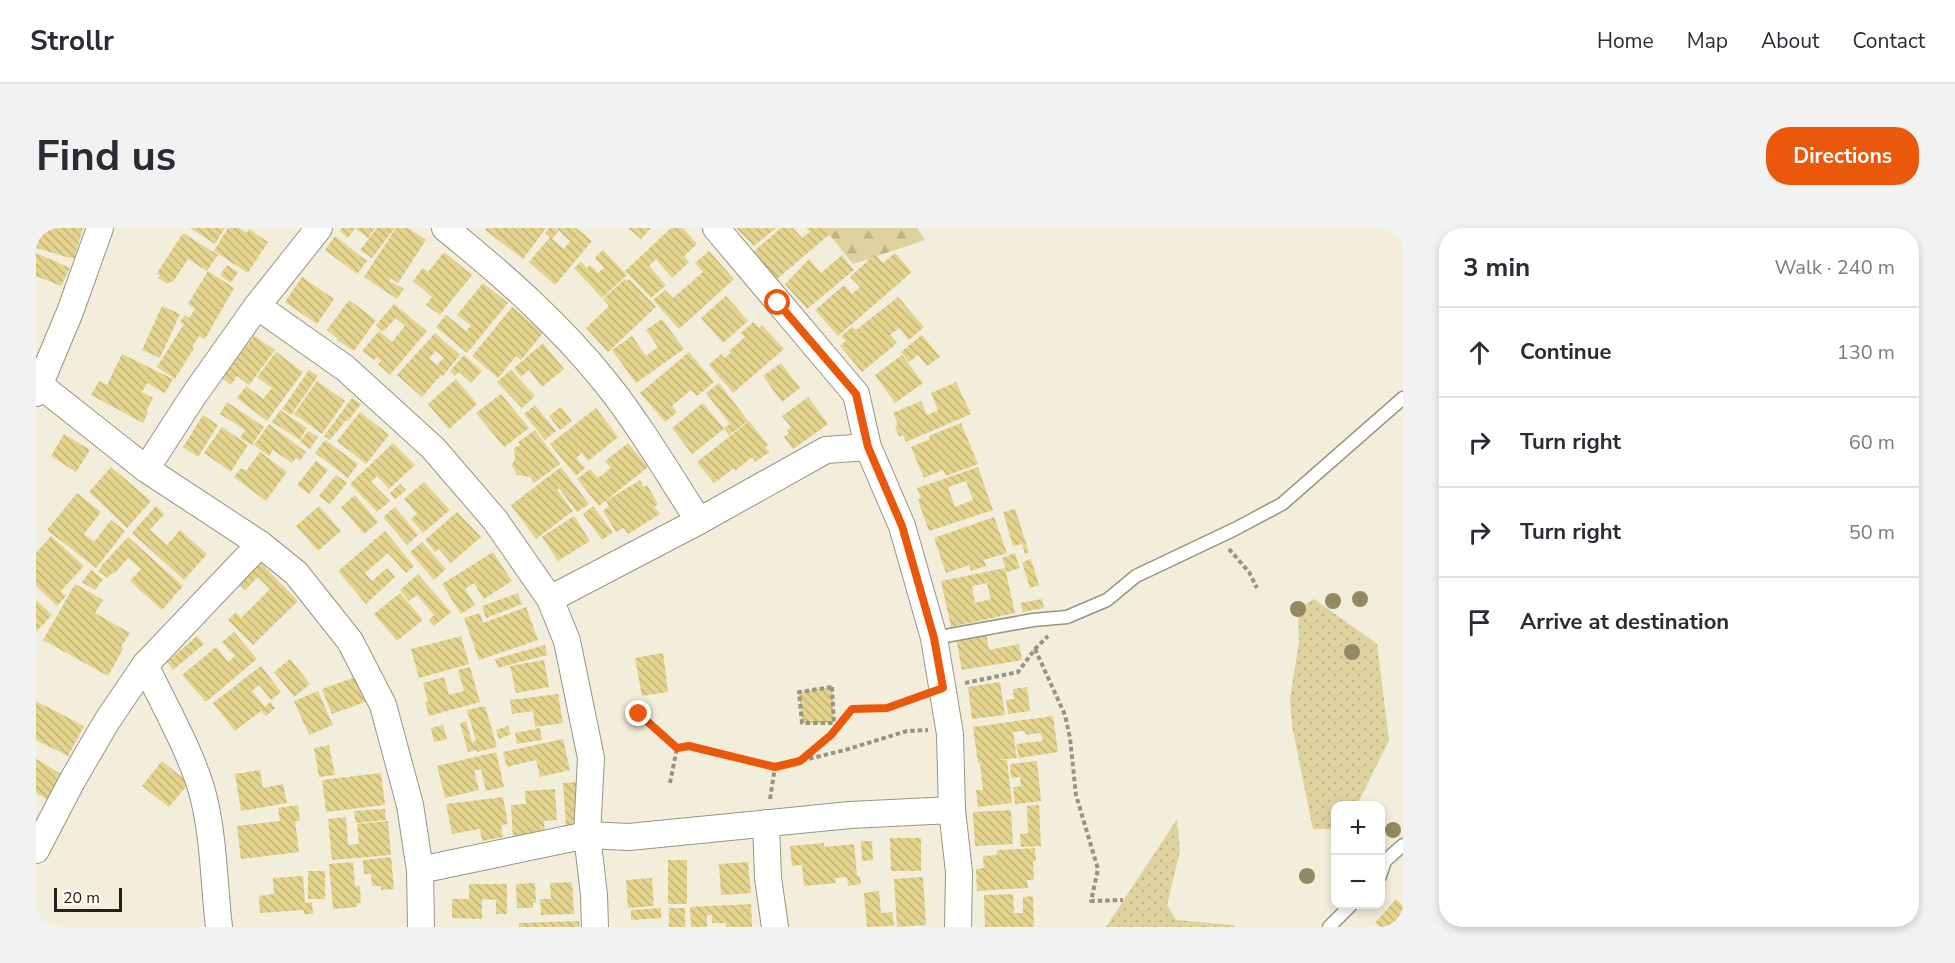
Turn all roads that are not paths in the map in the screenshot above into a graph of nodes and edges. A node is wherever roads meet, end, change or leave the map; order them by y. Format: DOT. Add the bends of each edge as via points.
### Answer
graph roads {
  1 [pos="100,228"];
  2 [pos="319,228"];
  3 [pos="445,228"];
  4 [pos="716,228"];
  5 [pos="257,306"];
  6 [pos="37,386"];
  7 [pos="1403,398"];
  8 [pos="868,447"];
  9 [pos="146,469"];
  10 [pos="699,521"];
  11 [pos="260,544"];
  12 [pos="550,599"];
  13 [pos="934,638"];
  14 [pos="145,665"];
  15 [pos="952,810"];
  16 [pos="766,823"];
  17 [pos="586,835"];
  18 [pos="1403,845"];
  19 [pos="36,850"];
  20 [pos="1385,861"];
  21 [pos="420,870"];
  22 [pos="1347,909"];
  23 [pos="219,927"];
  24 [pos="420,927"];
  25 [pos="595,927"];
  26 [pos="775,927"];
  27 [pos="958,927"];
  28 [pos="1329,927"];
  1 -- 6 [label="street" via="70,312"];
  2 -- 5 [label="street"];
  3 -- 10 [label="street" via="513,286 590,364 637,424"];
  4 -- 8 [label="street" via="856,394"];
  5 -- 9 [label="street"];
  5 -- 12 [label="street" via="345,368 433,448 495,520"];
  6 -- 9 [label="street"];
  7 -- 13 [label="lane" via="1282,504 1136,576 1107,600 1067,617"];
  8 -- 10 [label="street" via="826,450"];
  8 -- 13 [label="street" via="902,526"];
  9 -- 11 [label="street"];
  10 -- 12 [label="street"];
  11 -- 14 [label="street"];
  11 -- 21 [label="street" via="296,573 350,641 383,705 410,805"];
  12 -- 17 [label="street" via="567,641 591,758"];
  13 -- 15 [label="street" via="949,728"];
  14 -- 19 [label="street" via="107,721"];
  14 -- 23 [label="street" via="204,797"];
  15 -- 16 [label="street"];
  15 -- 27 [label="street" via="959,872"];
  16 -- 17 [label="street" via="629,837"];
  16 -- 26 [label="street"];
  17 -- 21 [label="street"];
  17 -- 25 [label="street"];
  18 -- 20 [label="lane"];
  21 -- 24 [label="street"];
  22 -- 28 [label="lane"];
}
